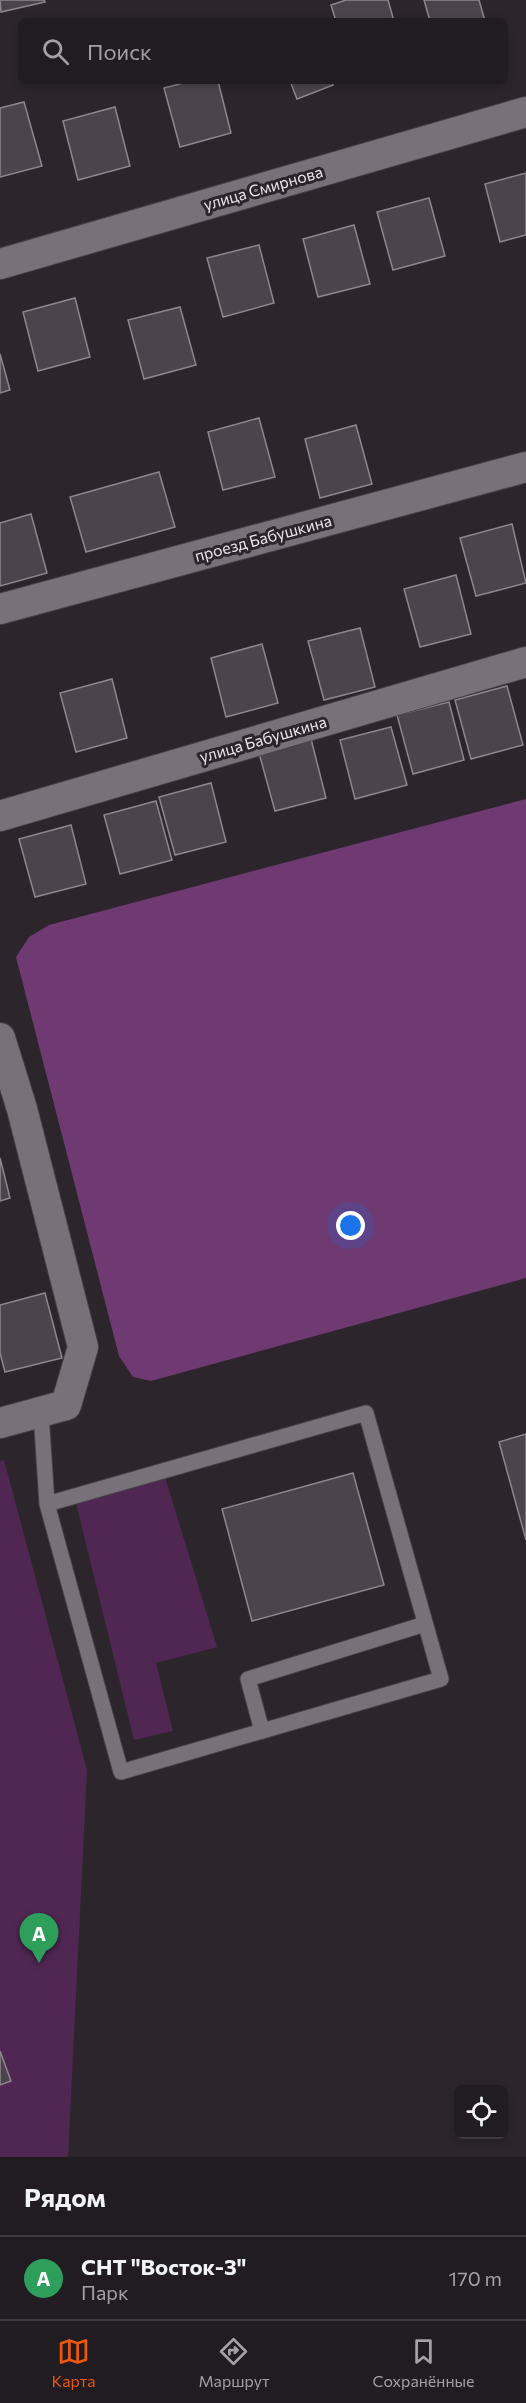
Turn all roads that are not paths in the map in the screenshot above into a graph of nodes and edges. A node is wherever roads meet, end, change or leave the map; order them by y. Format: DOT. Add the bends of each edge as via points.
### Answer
graph roads {
  1 [pos="526,112"];
  2 [pos="0,264"];
  3 [pos="526,467"];
  4 [pos="0,609"];
  5 [pos="526,662"];
  6 [pos="0,816"];
  7 [pos="0,1038"];
  8 [pos="11,1112"];
  9 [pos="54,1409"];
  10 [pos="0,1423"];
  11 [pos="48,1504"];
  12 [pos="425,1624"];
  13 [pos="262,1731"];
  1 -- 2 [label="street, улица Смирнова"];
  3 -- 4 [label="street, проезд Бабушкина"];
  5 -- 6 [label="street, улица Бабушкина"];
  7 -- 8 [label="street"];
  8 -- 9 [label="street" via="83,1347"];
  9 -- 10 [label="street"];
  9 -- 11 [label="lane"];
  11 -- 12 [label="lane" via="366,1413"];
  11 -- 13 [label="lane" via="121,1772"];
  12 -- 13 [label="lane" via="248,1678"];
  12 -- 13 [label="lane" via="441,1679"];
}
